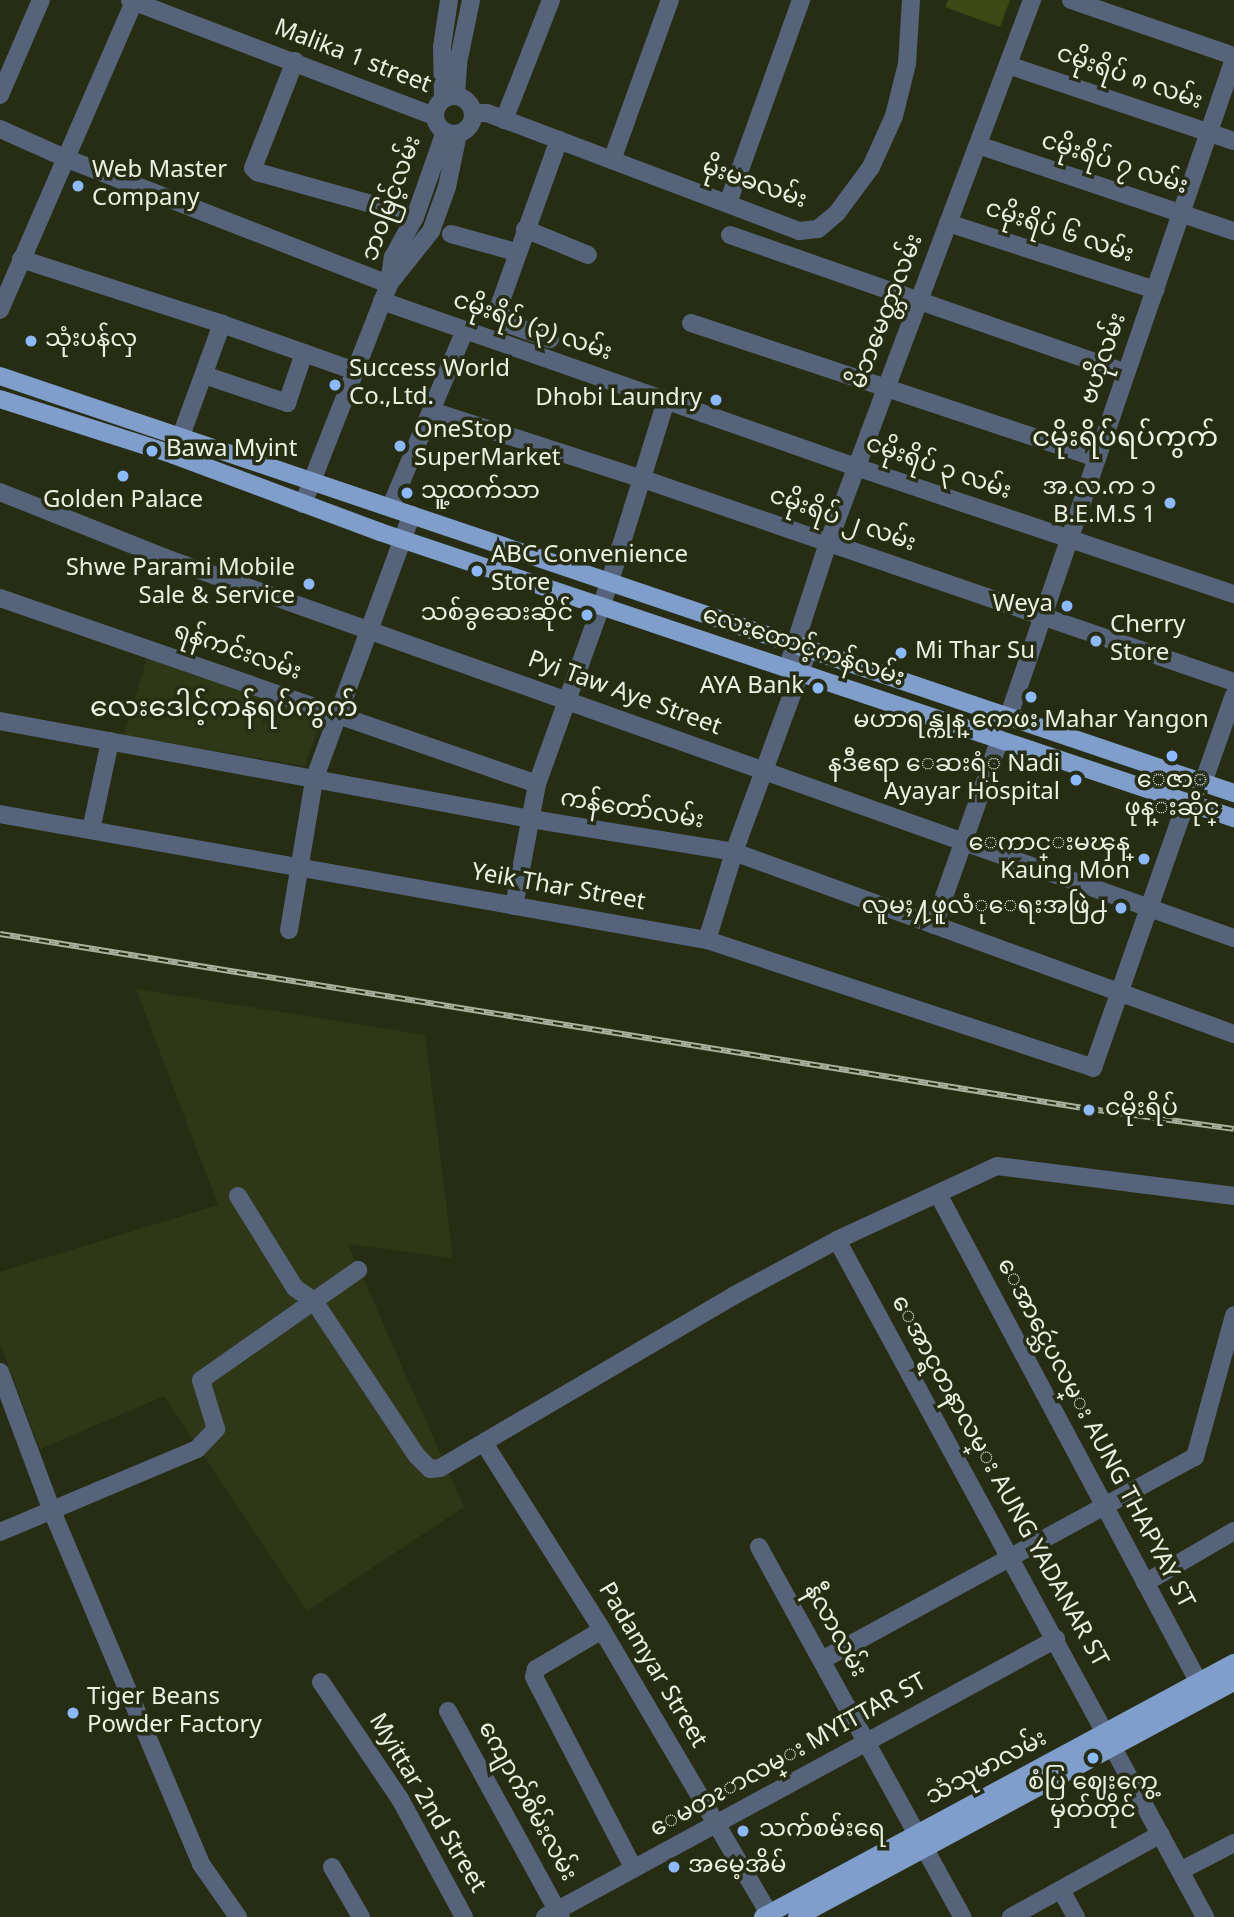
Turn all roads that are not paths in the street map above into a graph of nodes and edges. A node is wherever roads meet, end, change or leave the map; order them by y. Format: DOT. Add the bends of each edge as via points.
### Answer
graph roads {
  1 [pos="41,0"];
  2 [pos="449,0"];
  3 [pos="471,0"];
  4 [pos="551,0"];
  5 [pos="670,0"];
  6 [pos="801,0"];
  7 [pos="911,0"];
  8 [pos="1032,0"];
  9 [pos="1071,0"];
  10 [pos="133,1"];
  11 [pos="1234,57"];
  12 [pos="295,61"];
  13 [pos="1008,65"];
  14 [pos="0,95"];
  15 [pos="449,97"];
  16 [pos="473,113"];
  17 [pos="434,116"];
  18 [pos="504,120"];
  19 [pos="0,129"];
  20 [pos="1209,132"];
  21 [pos="452,133"];
  22 [pos="559,140"];
  23 [pos="1234,141"];
  24 [pos="978,145"];
  25 [pos="65,158"];
  26 [pos="612,160"];
  27 [pos="728,203"];
  28 [pos="400,212"];
  29 [pos="1181,213"];
  30 [pos="948,223"];
  31 [pos="525,229"];
  32 [pos="1234,231"];
  33 [pos="451,234"];
  34 [pos="730,235"];
  35 [pos="516,252"];
  36 [pos="588,255"];
  37 [pos="21,260"];
  38 [pos="389,284"];
  39 [pos="1155,290"];
  40 [pos="382,301"];
  41 [pos="918,301"];
  42 [pos="0,310"];
  43 [pos="691,323"];
  44 [pos="222,324"];
  45 [pos="465,330"];
  46 [pos="550,339"];
  47 [pos="304,353"];
  48 [pos="355,371"];
  49 [pos="1126,373"];
  50 [pos="204,375"];
  51 [pos="4,378"];
  52 [pos="886,389"];
  53 [pos="1,401"];
  54 [pos="666,401"];
  55 [pos="90,408"];
  56 [pos="432,411"];
  57 [pos="82,425"];
  58 [pos="180,437"];
  59 [pos="174,456"];
  60 [pos="1097,458"];
  61 [pos="856,467"];
  62 [pos="643,479"];
  63 [pos="310,481"];
  64 [pos="0,492"];
  65 [pos="303,504"];
  66 [pos="391,506"];
  67 [pos="412,514"];
  68 [pos="401,539"];
  69 [pos="1070,540"];
  70 [pos="828,543"];
  71 [pos="609,584"];
  72 [pos="1234,594"];
  73 [pos="0,598"];
  74 [pos="601,607"];
  75 [pos="1044,615"];
  76 [pos="369,630"];
  77 [pos="802,646"];
  78 [pos="794,672"];
  79 [pos="1234,682"];
  80 [pos="1234,695"];
  81 [pos="568,701"];
  82 [pos="338,714"];
  83 [pos="1009,715"];
  84 [pos="0,721"];
  85 [pos="1000,739"];
  86 [pos="110,741"];
  87 [pos="1121,753"];
  88 [pos="765,770"];
  89 [pos="1113,776"];
  90 [pos="314,780"];
  91 [pos="1203,783"];
  92 [pos="537,784"];
  93 [pos="1234,793"];
  94 [pos="1186,802"];
  95 [pos="0,814"];
  96 [pos="1234,818"];
  97 [pos="531,819"];
  98 [pos="92,830"];
  99 [pos="964,841"];
  100 [pos="734,852"];
  101 [pos="299,867"];
  102 [pos="514,906"];
  103 [pos="1150,907"];
  104 [pos="934,925"];
  105 [pos="289,930"];
  106 [pos="1234,938"];
  107 [pos="707,940"];
  108 [pos="1120,993"];
  109 [pos="1234,1034"];
  110 [pos="938,1194"];
  111 [pos="238,1196"];
  112 [pos="1234,1196"];
  113 [pos="837,1240"];
  114 [pos="358,1270"];
  115 [pos="314,1301"];
  116 [pos="1234,1314"];
  117 [pos="0,1373"];
  118 [pos="484,1443"];
  119 [pos="1105,1507"];
  120 [pos="52,1511"];
  121 [pos="1234,1531"];
  122 [pos="0,1532"];
  123 [pos="759,1547"];
  124 [pos="1012,1559"];
  125 [pos="1145,1583"];
  126 [pos="602,1630"];
  127 [pos="1056,1639"];
  128 [pos="822,1660"];
  129 [pos="1234,1663"];
  130 [pos="321,1682"];
  131 [pos="1234,1682"];
  132 [pos="1203,1690"];
  133 [pos="448,1711"];
  134 [pos="1111,1740"];
  135 [pos="868,1741"];
  136 [pos="716,1824"];
  137 [pos="1161,1834"];
  138 [pos="923,1841"];
  139 [pos="1234,1843"];
  140 [pos="332,1867"];
  141 [pos="634,1869"];
  142 [pos="1181,1871"];
  143 [pos="1061,1890"];
  144 [pos="233,1915"];
  145 [pos="555,1915"];
  146 [pos="768,1916"];
  147 [pos="361,1917"];
  148 [pos="464,1917"];
  149 [pos="797,1917"];
  150 [pos="962,1917"];
  151 [pos="1011,1917"];
  152 [pos="1076,1917"];
  153 [pos="1205,1917"];
  1 -- 14 [label="street"];
  2 -- 15 [label="street" via="442,47"];
  3 -- 15 [label="street"];
  4 -- 18 [label="street"];
  5 -- 26 [label="street"];
  6 -- 27 [label="street"];
  7 -- 27 [label="street, မိုးမခလမ်း" via="907,64 894,116 871,167 837,213 818,229 799,231"];
  8 -- 13 [label="street, မိဘမေတ္တာလမ်း"];
  9 -- 11 [label="street"];
  10 -- 12 [label="street, Malika 1 street"];
  10 -- 25 [label="street"];
  11 -- 20 [label="street, ဗဟိုလမ်း"];
  12 -- 17 [label="street, Malika 1 street"];
  12 -- 28 [label="street" via="253,168"];
  13 -- 20 [label="street, ငမိုးရိပ် ၈ လမ်း"];
  13 -- 24 [label="street, မိဘမေတ္တာလမ်း"];
  15 -- 16 [label="street" via="468,101"];
  15 -- 17 [label="street"];
  16 -- 18 [label="street, မိုးမခလမ်း"];
  16 -- 21 [label="street" via="470,126"];
  17 -- 21 [label="street" via="438,127"];
  18 -- 22 [label="street, မိုးမခလမ်း"];
  19 -- 25 [label="street"];
  20 -- 23 [label="street, ငမိုးရိပ် ၈ လမ်း"];
  20 -- 29 [label="street, ဗဟိုလမ်း"];
  21 -- 38 [label="street, ဘ၀မြင့်လမ်း" via="393,257"];
  22 -- 26 [label="street, မိုးမခလမ်း"];
  22 -- 31 [label="street"];
  24 -- 29 [label="street, ငမိုးရိပ် ၇ လမ်း"];
  24 -- 30 [label="street, မိဘမေတ္တာလမ်း"];
  25 -- 37 [label="street"];
  25 -- 38 [label="street"];
  26 -- 27 [label="street, မိုးမခလမ်း"];
  29 -- 32 [label="street, ငမိုးရိပ် ၇ လမ်း"];
  29 -- 39 [label="street, ဗဟိုလမ်း"];
  30 -- 39 [label="street, ငမိုးရိပ် ၆ လမ်း"];
  30 -- 41 [label="street, မိဘမေတ္တာလမ်း"];
  31 -- 35 [label="street"];
  31 -- 36 [label="street"];
  33 -- 35 [label="street"];
  34 -- 41 [label="street"];
  35 -- 46 [label="street" via="498,309 508,324"];
  37 -- 42 [label="street"];
  37 -- 44 [label="street"];
  38 -- 40 [label="street"];
  39 -- 49 [label="street, ဗဟိုလမ်း"];
  40 -- 45 [label="street, ငမိုးရိပ် (၃) လမ်း"];
  40 -- 48 [label="street"];
  41 -- 49 [label="street"];
  41 -- 52 [label="street, မိဘမေတ္တာလမ်း"];
  43 -- 52 [label="street"];
  44 -- 47 [label="street"];
  44 -- 50 [label="street"];
  45 -- 54 [label="street, ငမိုးရိပ် (၃) လမ်း"];
  45 -- 56 [label="street"];
  47 -- 48 [label="street"];
  47 -- 50 [label="street" via="287,403"];
  48 -- 63 [label="street"];
  49 -- 60 [label="street, ဗဟိုလမ်း"];
  50 -- 58 [label="street"];
  51 -- 53 [label="street"];
  51 -- 55 [label="main road, လေးထောင့်ကန်လမ်း"];
  52 -- 60 [label="street"];
  52 -- 61 [label="street, မိဘမေတ္တာလမ်း"];
  53 -- 57 [label="main road, လေးထောင့်ကန်လမ်း"];
  54 -- 61 [label="street, ငမိုးရိပ် ၃ လမ်း"];
  54 -- 62 [label="street"];
  55 -- 57 [label="main road"];
  55 -- 58 [label="main road, လေးထောင့်ကန်လမ်း"];
  56 -- 62 [label="street, ငမိုးရိပ် ၂ လမ်း"];
  56 -- 66 [label="street"];
  57 -- 59 [label="main road, လေးထောင့်ကန်လမ်း"];
  58 -- 59 [label="street"];
  58 -- 63 [label="main road, လေးထောင့်ကန်လမ်း"];
  59 -- 65 [label="main road, လေးထောင့်ကန်လမ်း"];
  60 -- 69 [label="street, ဗဟိုလမ်း"];
  61 -- 69 [label="street, ငမိုးရိပ် ၃ လမ်း"];
  61 -- 70 [label="street, မိဘမေတ္တာလမ်း"];
  62 -- 70 [label="street, ငမိုးရိပ် ၂ လမ်း"];
  62 -- 71 [label="street"];
  63 -- 65 [label="street"];
  63 -- 66 [label="main road, လေးထောင့်ကန်လမ်း"];
  64 -- 76 [label="street, Pyi Taw Aye Street"];
  65 -- 68 [label="main road, လေးထောင့်ကန်လမ်း"];
  66 -- 67 [label="main road, လေးထောင့်ကန်လမ်း"];
  67 -- 68 [label="street"];
  67 -- 71 [label="main road, လေးထောင့်ကန်လမ်း"];
  68 -- 74 [label="main road, လေးထောင့်ကန်လမ်း"];
  68 -- 76 [label="street"];
  69 -- 72 [label="street, ငမိုးရိပ် ၃ လမ်း"];
  69 -- 75 [label="street, ဗဟိုလမ်း"];
  70 -- 75 [label="street, ငမိုးရိပ် ၂ လမ်း"];
  70 -- 77 [label="street, မိဘမေတ္တာလမ်း"];
  71 -- 74 [label="street"];
  71 -- 77 [label="main road, လေးထောင့်ကန်လမ်း"];
  73 -- 82 [label="street, ရန်ကင်းလမ်း"];
  74 -- 78 [label="main road, လေးထောင့်ကန်လမ်း"];
  74 -- 81 [label="street"];
  75 -- 79 [label="street, ငမိုးရိပ် ၂ လမ်း"];
  75 -- 83 [label="street, ဗဟိုလမ်း"];
  76 -- 81 [label="street, Pyi Taw Aye Street"];
  76 -- 82 [label="street"];
  77 -- 78 [label="street, မိဘမေတ္တာလမ်း"];
  77 -- 83 [label="main road, လေးထောင့်ကန်လမ်း"];
  78 -- 85 [label="main road, လေးထောင့်ကန်လမ်း"];
  78 -- 88 [label="street, မိဘမေတ္တာလမ်း"];
  80 -- 91 [label="street"];
  81 -- 88 [label="street, Pyi Taw Aye Street"];
  81 -- 92 [label="street"];
  82 -- 90 [label="street"];
  82 -- 92 [label="street, ရန်ကင်းလမ်း"];
  83 -- 85 [label="main road"];
  83 -- 87 [label="main road, လေးထောင့်ကန်လမ်း"];
  84 -- 86 [label="street, ကန်တော်လမ်း"];
  85 -- 89 [label="main road, လေးထောင့်ကန်လမ်း"];
  85 -- 99 [label="street"];
  86 -- 90 [label="street, ကန်တော်လမ်း"];
  86 -- 98 [label="street"];
  87 -- 89 [label="main road"];
  87 -- 91 [label="main road, လေးထောင့်ကန်လမ်း"];
  88 -- 99 [label="street, Pyi Taw Aye Street"];
  88 -- 100 [label="street, မိဘမေတ္တာလမ်း"];
  89 -- 94 [label="main road, လေးထောင့်ကန်လမ်း"];
  90 -- 97 [label="street, ကန်တော်လမ်း"];
  90 -- 101 [label="street"];
  91 -- 93 [label="main road, လေးထောင့်ကန်လမ်း"];
  92 -- 97 [label="street"];
  94 -- 96 [label="main road, လေးထောင့်ကန်လမ်း"];
  94 -- 103 [label="street"];
  95 -- 98 [label="street, Yeik Thar Street"];
  97 -- 100 [label="street, ကန်တော်လမ်း"];
  97 -- 102 [label="street"];
  98 -- 101 [label="street, Yeik Thar Street"];
  99 -- 103 [label="street, Pyi Taw Aye Street"];
  99 -- 104 [label="street"];
  100 -- 104 [label="street, ကန်တော်လမ်း"];
  100 -- 107 [label="street, မိဘမေတ္တာလမ်း"];
  101 -- 102 [label="street, Yeik Thar Street"];
  101 -- 105 [label="street"];
  102 -- 107 [label="street, Yeik Thar Street"];
  103 -- 106 [label="street, Pyi Taw Aye Street"];
  103 -- 108 [label="street"];
  104 -- 108 [label="street, ကန်တော်လမ်း"];
  107 -- 108 [label="street, Yeik Thar Street" via="1093,1068"];
  108 -- 109 [label="street, ကန်တော်လမ်း"];
  110 -- 112 [label="street" via="997,1166"];
  110 -- 113 [label="street"];
  110 -- 119 [label="street, ေအာင္သေဴပလမ္း AUNG THAPYAY ST"];
  111 -- 115 [label="street" via="295,1288"];
  113 -- 118 [label="street"];
  113 -- 124 [label="street, ေအာင္ရတနာလမ္း AUNG YADANAR ST"];
  114 -- 115 [label="street"];
  115 -- 118 [label="street" via="423,1465 440,1468"];
  115 -- 120 [label="street" via="201,1380 216,1429 197,1449"];
  116 -- 119 [label="street" via="1195,1457"];
  117 -- 120 [label="street"];
  118 -- 126 [label="street, Padamyar Street"];
  119 -- 124 [label="street"];
  119 -- 125 [label="street, ေအာင္သေဴပလမ္း AUNG THAPYAY ST"];
  120 -- 122 [label="street"];
  120 -- 144 [label="street" via="201,1864"];
  121 -- 125 [label="street"];
  123 -- 128 [label="street, နီလာလမ်း"];
  124 -- 127 [label="street, ေအာင္ရတနာလမ္း AUNG YADANAR ST"];
  124 -- 128 [label="street"];
  125 -- 132 [label="street, ေအာင္သေဴပလမ္း AUNG THAPYAY ST"];
  126 -- 136 [label="street, Padamyar Street"];
  126 -- 141 [label="street" via="536,1669 534,1677"];
  127 -- 134 [label="street, ေအာင္ရတနာလမ္း AUNG YADANAR ST"];
  127 -- 135 [label="street, ေမတၩာလမ္း MYITTAR ST"];
  128 -- 135 [label="street, နီလာလမ်း"];
  129 -- 132 [label="main road, သံသုမာလမ်း"];
  130 -- 148 [label="street, Myittar 2nd Street" via="400,1799"];
  131 -- 132 [label="main road, သံသုမာလမ်း"];
  132 -- 134 [label="main road, သံသုမာလမ်း"];
  133 -- 145 [label="street, ကျောက်စိမ်းလမ်း"];
  134 -- 137 [label="street, ေအာင္ရတနာလမ္း AUNG YADANAR ST"];
  134 -- 138 [label="main road, သံသုမာလမ်း"];
  135 -- 136 [label="street, ေမတၩာလမ္း MYITTAR ST"];
  135 -- 138 [label="street, နီလာလမ်း"];
  136 -- 141 [label="street, ေမတၩာလမ္း MYITTAR ST"];
  136 -- 146 [label="street, Padamyar Street"];
  137 -- 142 [label="street, ေအာင္ရတနာလမ္း AUNG YADANAR ST"];
  137 -- 143 [label="street"];
  138 -- 146 [label="main road, သံသုမာလမ်း"];
  138 -- 149 [label="main road, သံသုမာလမ်း"];
  138 -- 150 [label="street, နီလာလမ်း"];
  139 -- 142 [label="street"];
  140 -- 147 [label="street"];
  141 -- 145 [label="street, ေမတၩာလမ္း MYITTAR ST"];
  142 -- 153 [label="street, ေအာင္ရတနာလမ္း AUNG YADANAR ST"];
  143 -- 151 [label="street"];
  143 -- 152 [label="street"];
}
